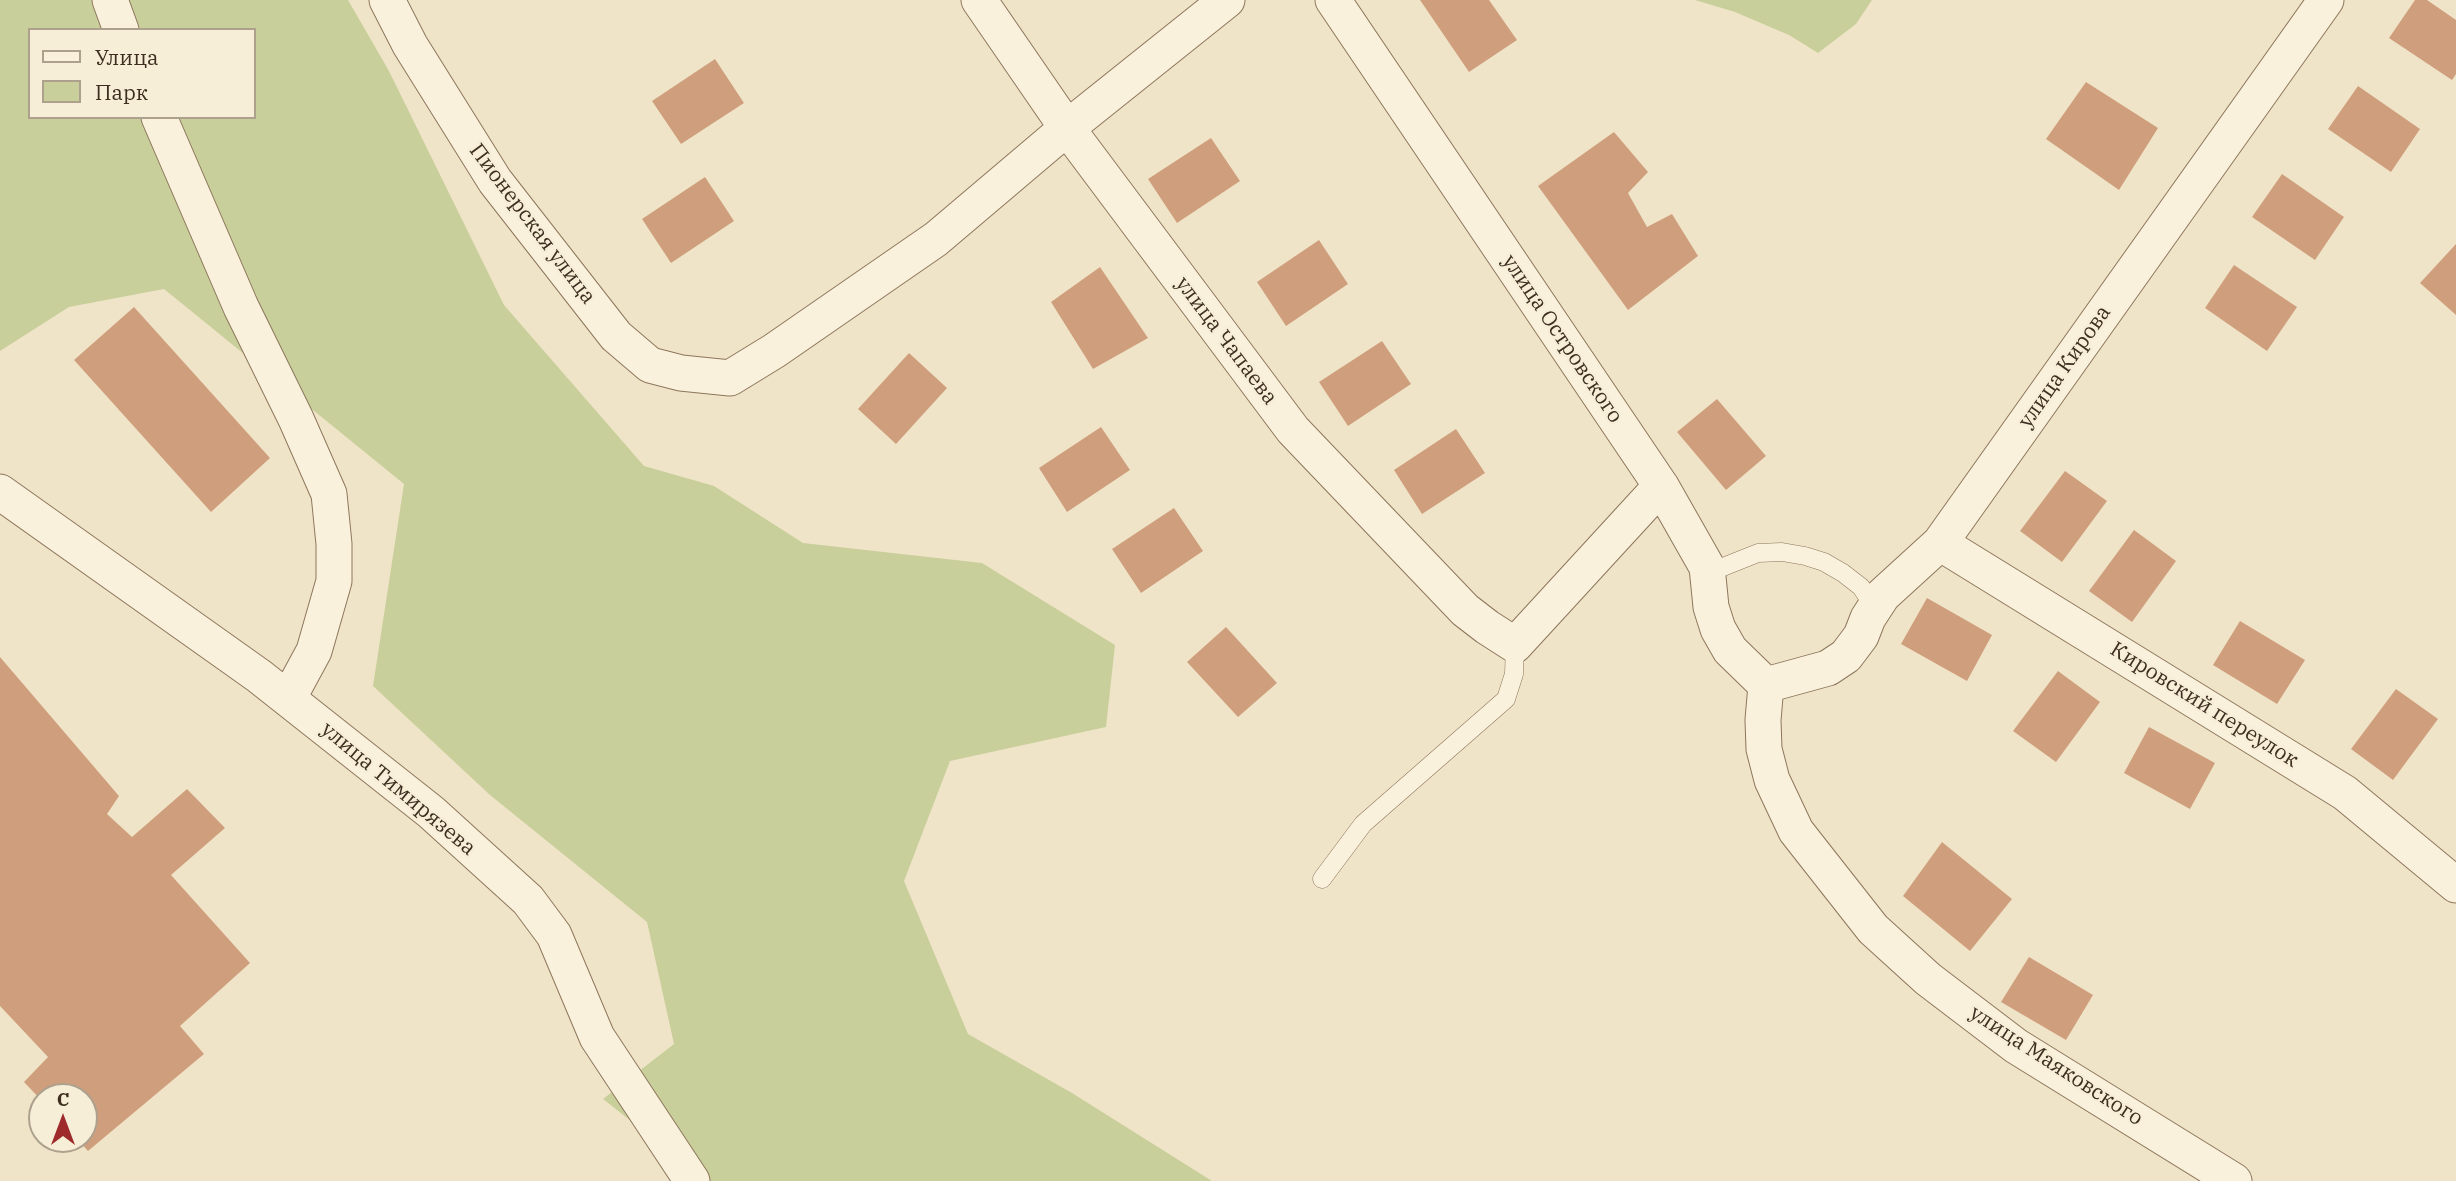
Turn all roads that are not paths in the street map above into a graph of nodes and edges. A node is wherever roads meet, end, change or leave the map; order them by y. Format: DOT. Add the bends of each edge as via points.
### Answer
graph roads {
  1 [pos="110,0"];
  2 [pos="387,0"];
  3 [pos="979,0"];
  4 [pos="1227,0"];
  5 [pos="1334,0"];
  6 [pos="2326,0"];
  7 [pos="120,28"];
  8 [pos="160,119"];
  9 [pos="1067,128"];
  10 [pos="1661,486"];
  11 [pos="0,492"];
  12 [pos="1940,543"];
  13 [pos="1708,573"];
  14 [pos="1875,608"];
  15 [pos="1515,645"];
  16 [pos="1766,685"];
  17 [pos="288,699"];
  18 [pos="1322,879"];
  19 [pos="2456,885"];
  20 [pos="692,1181"];
  21 [pos="2234,1181"];
  1 -- 7 [label="street"];
  2 -- 9 [label="street, Пионерская улица" via="495,181 616,336 650,365 681,373 730,379 936,239"];
  3 -- 9 [label="street, улица Чапаева"];
  4 -- 9 [label="street"];
  5 -- 10 [label="street, улица Островского"];
  6 -- 12 [label="street, улица Кирова"];
  8 -- 17 [label="street" via="329,494 334,581 314,651"];
  9 -- 15 [label="street, улица Чапаева" via="1293,430 1465,610"];
  10 -- 13 [label="street, улица Островского"];
  10 -- 15 [label="street"];
  11 -- 17 [label="street, улица Тимирязева"];
  12 -- 14 [label="street, улица Кирова" via="1883,595"];
  12 -- 19 [label="street, Кировский переулок" via="2345,793"];
  13 -- 14 [label="lane" via="1758,553 1805,556 1843,573 1861,587"];
  13 -- 16 [label="street, улица Островского" via="1718,629 1730,650"];
  14 -- 16 [label="street, улица Кирова" via="1846,656 1828,668"];
  15 -- 18 [label="lane" via="1514,674 1506,699 1363,824"];
  16 -- 21 [label="street, улица Маяковского" via="1763,750 1772,780 1796,831 1873,929 1928,979 2016,1045"];
  17 -- 20 [label="street, улица Тимирязева" via="430,812 528,900 554,935 597,1037"];
}
